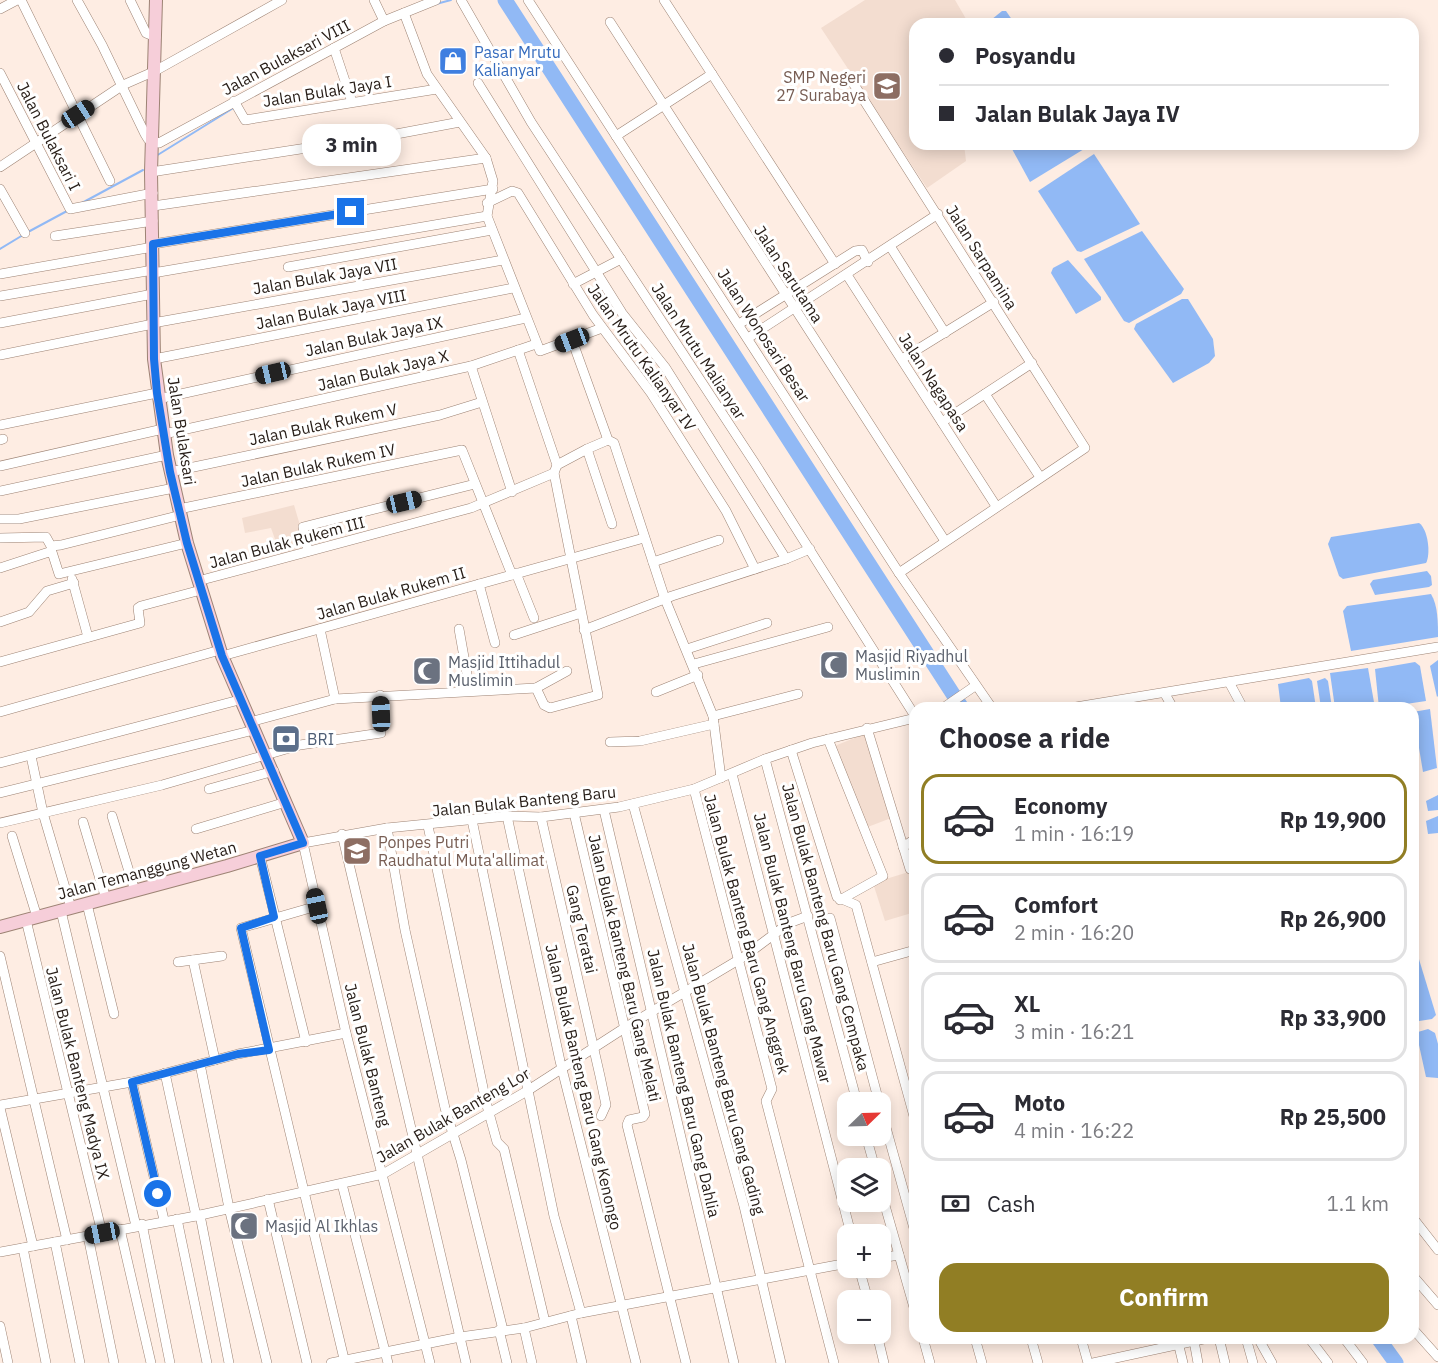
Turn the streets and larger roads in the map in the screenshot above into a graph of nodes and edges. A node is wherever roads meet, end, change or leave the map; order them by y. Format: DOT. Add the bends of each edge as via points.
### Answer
graph roads {
  1 [pos="17,0"];
  2 [pos="77,0"];
  3 [pos="130,0"];
  4 [pos="156,0"];
  5 [pos="282,0"];
  6 [pos="374,0"];
  7 [pos="436,0"];
  8 [pos="461,0"];
  9 [pos="528,0"];
  10 [pos="664,0"];
  11 [pos="269,3"];
  12 [pos="0,9"];
  13 [pos="405,14"];
  14 [pos="384,21"];
  15 [pos="610,22"];
  16 [pos="156,37"];
  17 [pos="334,48"];
  18 [pos="155,71"];
  19 [pos="0,73"];
  20 [pos="712,74"];
  21 [pos="853,82"];
  22 [pos="478,83"];
  23 [pos="123,85"];
  24 [pos="437,89"];
  25 [pos="352,102"];
  26 [pos="236,105"];
  27 [pos="663,105"];
  28 [pos="78,114"];
  29 [pos="460,122"];
  30 [pos="616,136"];
  31 [pos="153,143"];
  32 [pos="35,145"];
  33 [pos="486,158"];
  34 [pos="0,167"];
  35 [pos="151,172"];
  36 [pos="110,181"];
  37 [pos="0,189"];
  38 [pos="493,189"];
  39 [pos="153,193"];
  40 [pos="488,203"];
  41 [pos="153,206"];
  42 [pos="938,214"];
  43 [pos="487,216"];
  44 [pos="153,221"];
  45 [pos="492,230"];
  46 [pos="25,233"];
  47 [pos="55,236"];
  48 [pos="153,245"];
  49 [pos="890,246"];
  50 [pos="621,259"];
  51 [pos="503,260"];
  52 [pos="868,262"];
  53 [pos="835,264"];
  54 [pos="288,267"];
  55 [pos="153,271"];
  56 [pos="597,272"];
  57 [pos="0,274"];
  58 [pos="847,275"];
  59 [pos="810,280"];
  60 [pos="573,284"];
  61 [pos="513,288"];
  62 [pos="818,293"];
  63 [pos="153,294"];
  64 [pos="784,295"];
  65 [pos="0,296"];
  66 [pos="994,302"];
  67 [pos="794,308"];
  68 [pos="526,318"];
  69 [pos="0,323"];
  70 [pos="153,323"];
  71 [pos="739,324"];
  72 [pos="602,328"];
  73 [pos="945,333"];
  74 [pos="748,338"];
  75 [pos="572,340"];
  76 [pos="536,344"];
  77 [pos="518,351"];
  78 [pos="0,355"];
  79 [pos="154,359"];
  80 [pos="902,359"];
  81 [pos="1032,363"];
  82 [pos="471,366"];
  83 [pos="985,394"];
  84 [pos="158,396"];
  85 [pos="482,402"];
  86 [pos="942,422"];
  87 [pos="0,425"];
  88 [pos="163,431"];
  89 [pos="608,440"];
  90 [pos="587,449"];
  91 [pos="167,455"];
  92 [pos="0,466"];
  93 [pos="556,469"];
  94 [pos="170,472"];
  95 [pos="1040,477"];
  96 [pos="475,484"];
  97 [pos="174,488"];
  98 [pos="0,491"];
  99 [pos="512,492"];
  100 [pos="482,504"];
  101 [pos="996,506"];
  102 [pos="180,512"];
  103 [pos="0,519"];
  104 [pos="612,524"];
  105 [pos="0,538"];
  106 [pos="644,538"];
  107 [pos="719,540"];
  108 [pos="945,541"];
  109 [pos="187,543"];
  110 [pos="52,549"];
  111 [pos="810,549"];
  112 [pos="308,551"];
  113 [pos="569,559"];
  114 [pos="786,560"];
  115 [pos="653,562"];
  116 [pos="0,568"];
  117 [pos="755,569"];
  118 [pos="70,571"];
  119 [pos="899,573"];
  120 [pos="514,574"];
  121 [pos="74,583"];
  122 [pos="479,584"];
  123 [pos="199,585"];
  124 [pos="665,599"];
  125 [pos="581,613"];
  126 [pos="534,618"];
  127 [pos="0,622"];
  128 [pos="766,623"];
  129 [pos="828,627"];
  130 [pos="320,629"];
  131 [pos="459,629"];
  132 [pos="584,630"];
  133 [pos="514,635"];
  134 [pos="88,638"];
  135 [pos="495,643"];
  136 [pos="1438,647"];
  137 [pos="687,649"];
  138 [pos="221,653"];
  139 [pos="0,662"];
  140 [pos="694,664"];
  141 [pos="567,671"];
  142 [pos="698,675"];
  143 [pos="1229,682"];
  144 [pos="975,686"];
  145 [pos="536,688"];
  146 [pos="471,691"];
  147 [pos="656,692"];
  148 [pos="798,694"];
  149 [pos="1165,694"];
  150 [pos="380,695"];
  151 [pos="335,699"];
  152 [pos="239,700"];
  153 [pos="952,702"];
  154 [pos="987,702"];
  155 [pos="1125,702"];
  156 [pos="1170,702"];
  157 [pos="1240,702"];
  158 [pos="909,707"];
  159 [pos="0,712"];
  160 [pos="909,718"];
  161 [pos="714,720"];
  162 [pos="252,726"];
  163 [pos="867,728"];
  164 [pos="828,739"];
  165 [pos="610,742"];
  166 [pos="791,750"];
  167 [pos="31,756"];
  168 [pos="268,756"];
  169 [pos="765,759"];
  170 [pos="0,763"];
  171 [pos="274,771"];
  172 [pos="732,774"];
  173 [pos="720,777"];
  174 [pos="36,784"];
  175 [pos="209,789"];
  176 [pos="694,789"];
  177 [pos="0,793"];
  178 [pos="286,802"];
  179 [pos="633,804"];
  180 [pos="604,810"];
  181 [pos="43,813"];
  182 [pos="574,813"];
  183 [pos="112,816"];
  184 [pos="507,816"];
  185 [pos="541,817"];
  186 [pos="472,820"];
  187 [pos="83,822"];
  188 [pos="0,823"];
  189 [pos="428,826"];
  190 [pos="387,828"];
  191 [pos="196,829"];
  192 [pos="342,834"];
  193 [pos="12,836"];
  194 [pos="302,839"];
  195 [pos="909,843"];
  196 [pos="903,847"];
  197 [pos="260,856"];
  198 [pos="909,866"];
  199 [pos="135,891"];
  200 [pos="106,899"];
  201 [pos="840,900"];
  202 [pos="87,904"];
  203 [pos="317,906"];
  204 [pos="66,910"];
  205 [pos="808,916"];
  206 [pos="274,917"];
  207 [pos="830,918"];
  208 [pos="32,919"];
  209 [pos="0,927"];
  210 [pos="774,935"];
  211 [pos="909,952"];
  212 [pos="0,956"];
  213 [pos="222,956"];
  214 [pos="740,959"];
  215 [pos="193,960"];
  216 [pos="178,962"];
  217 [pos="872,962"];
  218 [pos="685,993"];
  219 [pos="652,1012"];
  220 [pos="114,1014"];
  221 [pos="626,1027"];
  222 [pos="346,1034"];
  223 [pos="306,1042"];
  224 [pos="594,1048"];
  225 [pos="269,1050"];
  226 [pos="215,1060"];
  227 [pos="200,1064"];
  228 [pos="562,1068"];
  229 [pos="165,1073"];
  230 [pos="132,1082"];
  231 [pos="102,1087"];
  232 [pos="909,1090"];
  233 [pos="527,1091"];
  234 [pos="854,1092"];
  235 [pos="877,1092"];
  236 [pos="68,1093"];
  237 [pos="35,1098"];
  238 [pos="0,1106"];
  239 [pos="490,1112"];
  240 [pos="601,1116"];
  241 [pos="453,1134"];
  242 [pos="891,1144"];
  243 [pos="416,1157"];
  244 [pos="383,1174"];
  245 [pos="342,1184"];
  246 [pos="304,1191"];
  247 [pos="268,1199"];
  248 [pos="230,1208"];
  249 [pos="909,1210"];
  250 [pos="887,1212"];
  251 [pos="197,1216"];
  252 [pos="177,1219"];
  253 [pos="164,1220"];
  254 [pos="848,1224"];
  255 [pos="139,1225"];
  256 [pos="1419,1226"];
  257 [pos="120,1229"];
  258 [pos="102,1233"];
  259 [pos="88,1236"];
  260 [pos="67,1239"];
  261 [pos="55,1242"];
  262 [pos="28,1247"];
  263 [pos="1438,1250"];
  264 [pos="0,1252"];
  265 [pos="899,1256"];
  266 [pos="891,1257"];
  267 [pos="837,1265"];
  268 [pos="810,1270"];
  269 [pos="762,1282"];
  270 [pos="1419,1283"];
  271 [pos="717,1289"];
  272 [pos="909,1290"];
  273 [pos="670,1297"];
  274 [pos="1438,1305"];
  275 [pos="622,1307"];
  276 [pos="581,1313"];
  277 [pos="571,1316"];
  278 [pos="545,1322"];
  279 [pos="0,1326"];
  280 [pos="524,1328"];
  281 [pos="501,1330"];
  282 [pos="1419,1336"];
  283 [pos="460,1337"];
  284 [pos="879,1344"];
  285 [pos="925,1344"];
  286 [pos="977,1344"];
  287 [pos="1033,1344"];
  288 [pos="1083,1344"];
  289 [pos="1156,1344"];
  290 [pos="1170,1344"];
  291 [pos="1179,1344"];
  292 [pos="1195,1344"];
  293 [pos="1220,1344"];
  294 [pos="1248,1344"];
  295 [pos="1261,1344"];
  296 [pos="1314,1344"];
  297 [pos="1349,1344"];
  298 [pos="426,1347"];
  299 [pos="1157,1349"];
  300 [pos="385,1352"];
  301 [pos="1142,1353"];
  302 [pos="1438,1357"];
  303 [pos="344,1361"];
  304 [pos="1105,1362"];
  305 [pos="8,1363"];
  306 [pos="46,1363"];
  307 [pos="81,1363"];
  308 [pos="114,1363"];
  309 [pos="150,1363"];
  310 [pos="170,1363"];
  311 [pos="207,1363"];
  312 [pos="229,1363"];
  313 [pos="267,1363"];
  314 [pos="307,1363"];
  315 [pos="331,1363"];
  316 [pos="388,1363"];
  317 [pos="430,1363"];
  318 [pos="466,1363"];
  319 [pos="507,1363"];
  320 [pos="532,1363"];
  321 [pos="582,1363"];
  322 [pos="636,1363"];
  323 [pos="686,1363"];
  324 [pos="734,1363"];
  325 [pos="781,1363"];
  326 [pos="834,1363"];
  327 [pos="884,1363"];
  328 [pos="930,1363"];
  329 [pos="982,1363"];
  330 [pos="1038,1363"];
  331 [pos="1088,1363"];
  332 [pos="1093,1363"];
  333 [pos="1144,1363"];
  334 [pos="1183,1363"];
  335 [pos="1198,1363"];
  336 [pos="1225,1363"];
  337 [pos="1253,1363"];
  338 [pos="1272,1363"];
  339 [pos="1328,1363"];
  340 [pos="1363,1363"];
  1 -- 12 [label="street"];
  1 -- 28 [label="street"];
  2 -- 23 [label="street"];
  3 -- 16 [label="street" via="146,33"];
  4 -- 16 [label="street, Jalan Bulaksari"];
  5 -- 11 [label="street"];
  6 -- 14 [label="street"];
  7 -- 13 [label="street, Jalan Bulaksari VIII"];
  8 -- 50 [label="street, Jalan Mrutu Malianyar" via="531,122"];
  9 -- 30 [label="street, Jalan Wonosari Besar"];
  10 -- 20 [label="street"];
  11 -- 18 [label="street"];
  13 -- 14 [label="street, Jalan Bulaksari VIII"];
  13 -- 24 [label="street" via="427,75"];
  14 -- 17 [label="street, Jalan Bulaksari VIII"];
  15 -- 27 [label="street, Jalan Sarutama"];
  16 -- 18 [label="street, Jalan Bulaksari"];
  17 -- 25 [label="street"];
  17 -- 26 [label="street, Jalan Bulaksari VIII"];
  18 -- 23 [label="street"];
  18 -- 31 [label="street, Jalan Bulaksari"];
  19 -- 32 [label="street, Jalan Bulaksari I"];
  20 -- 27 [label="street"];
  20 -- 53 [label="street"];
  21 -- 42 [label="street, Jalan Sarpamina"];
  22 -- 56 [label="street"];
  23 -- 28 [label="street"];
  23 -- 31 [label="street"];
  24 -- 25 [label="street, Jalan Bulak Jaya I"];
  24 -- 29 [label="street"];
  25 -- 26 [label="street, Jalan Bulak Jaya I" via="245,120"];
  26 -- 31 [label="street, Jalan Bulaksari VIII" via="164,142"];
  27 -- 30 [label="street"];
  27 -- 64 [label="street, Jalan Sarutama"];
  28 -- 32 [label="street"];
  28 -- 36 [label="street"];
  29 -- 33 [label="street"];
  29 -- 35 [label="street"];
  30 -- 71 [label="street, Jalan Wonosari Besar"];
  31 -- 35 [label="street, Jalan Bulaksari"];
  32 -- 34 [label="street"];
  32 -- 39 [label="street, Jalan Bulaksari I" via="70,209"];
  33 -- 38 [label="street"];
  33 -- 41 [label="street"];
  35 -- 39 [label="street, Jalan Bulaksari"];
  37 -- 46 [label="street"];
  38 -- 40 [label="street"];
  38 -- 48 [label="street"];
  39 -- 41 [label="street, Jalan Bulaksari"];
  40 -- 43 [label="street"];
  40 -- 60 [label="street, Jalan Mrutu Kalianyar IV" via="517,192"];
  41 -- 44 [label="street, Jalan Bulaksari"];
  42 -- 49 [label="street"];
  42 -- 66 [label="street, Jalan Sarpamina"];
  43 -- 45 [label="street"];
  43 -- 55 [label="street"];
  44 -- 47 [label="street"];
  44 -- 48 [label="street, Jalan Bulaksari"];
  45 -- 51 [label="street"];
  45 -- 54 [label="street"];
  48 -- 55 [label="street, Jalan Bulaksari"];
  48 -- 57 [label="street"];
  49 -- 52 [label="street"];
  49 -- 73 [label="street"];
  50 -- 56 [label="street"];
  50 -- 111 [label="street, Jalan Mrutu Malianyar"];
  51 -- 61 [label="street"];
  51 -- 70 [label="street, Jalan Bulak Jaya VII"];
  52 -- 53 [label="street" via="858,249"];
  52 -- 58 [label="street"];
  53 -- 59 [label="street"];
  55 -- 63 [label="street, Jalan Bulaksari"];
  55 -- 65 [label="street"];
  56 -- 60 [label="street"];
  56 -- 114 [label="street" via="622,313 665,367"];
  58 -- 62 [label="street"];
  58 -- 80 [label="street, Jalan Nagapasa"];
  59 -- 62 [label="street"];
  59 -- 64 [label="street"];
  60 -- 72 [label="street, Jalan Mrutu Kalianyar IV"];
  61 -- 68 [label="street"];
  61 -- 79 [label="street, Jalan Bulak Jaya VIII"];
  62 -- 67 [label="street"];
  63 -- 69 [label="street"];
  63 -- 70 [label="street, Jalan Bulaksari"];
  64 -- 67 [label="street, Jalan Sarutama"];
  64 -- 71 [label="street"];
  66 -- 73 [label="street"];
  66 -- 81 [label="street, Jalan Sarpamina"];
  67 -- 74 [label="street"];
  67 -- 108 [label="street, Jalan Sarutama"];
  68 -- 76 [label="street"];
  68 -- 84 [label="street, Jalan Bulak Jaya IX"];
  70 -- 78 [label="street, Jalan Bulak Jaya VII"];
  70 -- 79 [label="street, Jalan Bulaksari"];
  71 -- 74 [label="street, Jalan Wonosari Besar"];
  72 -- 75 [label="street"];
  72 -- 117 [label="street, Jalan Mrutu Kalianyar IV" via="651,393 726,511"];
  73 -- 80 [label="street"];
  74 -- 119 [label="street, Jalan Wonosari Besar"];
  75 -- 76 [label="street" via="541,351"];
  75 -- 89 [label="street"];
  76 -- 77 [label="street, Jalan Bulak Jaya X"];
  77 -- 82 [label="street, Jalan Bulak Jaya X"];
  77 -- 93 [label="street"];
  79 -- 84 [label="street, Jalan Bulaksari"];
  80 -- 86 [label="street, Jalan Nagapasa"];
  81 -- 83 [label="street"];
  81 -- 95 [label="street, Jalan Sarpamina" via="1084,448"];
  82 -- 85 [label="street"];
  82 -- 88 [label="street, Jalan Bulak Jaya X"];
  83 -- 86 [label="street"];
  83 -- 95 [label="street"];
  84 -- 87 [label="street, Jalan Bulak Jaya IX"];
  84 -- 88 [label="street, Jalan Bulaksari"];
  85 -- 94 [label="street, Jalan Bulak Rukem V" via="440,415"];
  85 -- 99 [label="street"];
  86 -- 101 [label="street, Jalan Nagapasa"];
  88 -- 91 [label="street, Jalan Bulaksari"];
  88 -- 92 [label="street, Jalan Bulak Jaya X"];
  89 -- 90 [label="street, Jalan Bulak Rukem III"];
  89 -- 106 [label="street" via="614,443"];
  90 -- 93 [label="street, Jalan Bulak Rukem III"];
  90 -- 104 [label="street"];
  91 -- 94 [label="street, Jalan Bulaksari"];
  91 -- 98 [label="street"];
  93 -- 99 [label="street, Jalan Bulak Rukem III"];
  93 -- 113 [label="street"];
  94 -- 97 [label="street, Jalan Bulaksari"];
  95 -- 101 [label="street"];
  96 -- 100 [label="street"];
  96 -- 102 [label="street, Jalan Bulak Rukem IV" via="462,450"];
  96 -- 112 [label="street" via="303,527"];
  97 -- 102 [label="street, Jalan Bulaksari"];
  97 -- 103 [label="street" via="48,514"];
  99 -- 100 [label="street, Jalan Bulak Rukem III"];
  100 -- 112 [label="street, Jalan Bulak Rukem III"];
  100 -- 120 [label="street"];
  101 -- 108 [label="street"];
  102 -- 109 [label="street, Jalan Bulaksari"];
  102 -- 110 [label="street, Jalan Bulak Rukem IV"];
  105 -- 110 [label="street" via="46,537"];
  106 -- 113 [label="street, Jalan Bulak Rukem II"];
  106 -- 115 [label="street"];
  107 -- 115 [label="street"];
  108 -- 119 [label="street"];
  109 -- 118 [label="street"];
  109 -- 123 [label="street, Jalan Bulaksari"];
  110 -- 116 [label="street, Jalan Bulak Rukem IV"];
  110 -- 118 [label="street" via="60,574"];
  111 -- 114 [label="street"];
  111 -- 158 [label="street, Jalan Mrutu Malianyar"];
  112 -- 123 [label="street, Jalan Bulak Rukem III"];
  113 -- 120 [label="street, Jalan Bulak Rukem II"];
  113 -- 125 [label="street"];
  114 -- 117 [label="street"];
  115 -- 124 [label="street"];
  117 -- 124 [label="street"];
  118 -- 121 [label="street"];
  119 -- 144 [label="street, Jalan Wonosari Besar"];
  120 -- 122 [label="street, Jalan Bulak Rukem II"];
  120 -- 126 [label="street"];
  121 -- 127 [label="street" via="47,591 29,612"];
  121 -- 134 [label="street"];
  122 -- 130 [label="street, Jalan Bulak Rukem II"];
  122 -- 135 [label="street"];
  123 -- 134 [label="street, Jalan Bulak Rukem III" via="141,606 140,623"];
  123 -- 138 [label="street, Jalan Bulaksari"];
  124 -- 132 [label="street"];
  124 -- 137 [label="street"];
  125 -- 132 [label="street"];
  125 -- 133 [label="street"];
  128 -- 137 [label="street"];
  129 -- 140 [label="street"];
  130 -- 138 [label="street, Jalan Bulak Rukem II"];
  130 -- 151 [label="street"];
  131 -- 146 [label="street"];
  132 -- 145 [label="street" via="597,696 550,708 544,705"];
  134 -- 139 [label="street"];
  136 -- 143 [label="street"];
  137 -- 140 [label="street"];
  138 -- 152 [label="street, Jalan Bulaksari"];
  138 -- 159 [label="street, Jalan Bulak Rukem II"];
  140 -- 142 [label="street"];
  141 -- 145 [label="street"];
  142 -- 147 [label="street"];
  142 -- 161 [label="street"];
  143 -- 149 [label="street"];
  143 -- 157 [label="street"];
  144 -- 153 [label="street"];
  144 -- 154 [label="street, Jalan Wonosari Besar"];
  145 -- 146 [label="street"];
  146 -- 150 [label="street"];
  148 -- 161 [label="street"];
  149 -- 155 [label="street"];
  149 -- 156 [label="street"];
  150 -- 151 [label="street"];
  150 -- 168 [label="street" via="381,733 300,746"];
  151 -- 162 [label="street"];
  152 -- 162 [label="street, Jalan Bulaksari"];
  152 -- 167 [label="street"];
  160 -- 163 [label="street, Jalan Bulak Banteng Baru"];
  161 -- 165 [label="street" via="640,741"];
  161 -- 173 [label="street"];
  162 -- 168 [label="street, Jalan Bulaksari"];
  162 -- 174 [label="street"];
  163 -- 164 [label="street, Jalan Bulak Banteng Baru"];
  163 -- 196 [label="street"];
  164 -- 166 [label="street, Jalan Bulak Banteng Baru"];
  164 -- 201 [label="street" via="883,877"];
  166 -- 169 [label="street, Jalan Bulak Banteng Baru"];
  166 -- 201 [label="street"];
  167 -- 170 [label="street"];
  167 -- 174 [label="street"];
  168 -- 171 [label="street, Jalan Bulaksari"];
  168 -- 181 [label="street"];
  169 -- 172 [label="street, Jalan Bulak Banteng Baru"];
  169 -- 205 [label="street, Jalan Bulak Banteng Baru Gang Cempaka"];
  171 -- 175 [label="street"];
  171 -- 178 [label="street, Jalan Bulaksari"];
  172 -- 173 [label="street, Jalan Bulak Banteng Baru"];
  172 -- 210 [label="street, Jalan Bulak Banteng Baru Gang Mawar"];
  173 -- 176 [label="street, Jalan Bulak Banteng Baru"];
  174 -- 177 [label="street"];
  174 -- 181 [label="street"];
  176 -- 179 [label="street, Jalan Bulak Banteng Baru"];
  176 -- 214 [label="street, Jalan Bulak Banteng Baru Gang Anggrek"];
  178 -- 191 [label="street"];
  178 -- 194 [label="street, Jalan Bulaksari"];
  179 -- 180 [label="street, Jalan Bulak Banteng Baru"];
  179 -- 218 [label="street, Jalan Bulak Banteng Baru Gang Gading"];
  180 -- 182 [label="street, Jalan Bulak Banteng Baru"];
  180 -- 219 [label="street, Jalan Bulak Banteng Baru Gang Dahlia"];
  181 -- 188 [label="street"];
  181 -- 204 [label="street"];
  182 -- 185 [label="street, Jalan Bulak Banteng Baru"];
  182 -- 221 [label="street, Jalan Bulak Banteng Baru Gang Melati"];
  183 -- 199 [label="street"];
  184 -- 185 [label="street, Jalan Bulak Banteng Baru"];
  184 -- 186 [label="street, Jalan Bulak Banteng Baru"];
  184 -- 228 [label="street, Jalan Bulak Banteng Baru Gang Kenongo"];
  185 -- 224 [label="street, Gang Teratai"];
  186 -- 189 [label="street, Jalan Bulak Banteng Baru"];
  186 -- 233 [label="street"];
  187 -- 200 [label="street"];
  189 -- 190 [label="street, Jalan Bulak Banteng Baru"];
  189 -- 239 [label="street"];
  190 -- 192 [label="street, Jalan Bulak Banteng Baru"];
  190 -- 241 [label="street" via="421,1006"];
  192 -- 194 [label="street, Jalan Bulak Banteng Baru"];
  192 -- 243 [label="street"];
  193 -- 208 [label="street, Jalan Bulak Banteng Madya IX"];
  194 -- 197 [label="street, Jalan Temanggung Wetan"];
  194 -- 203 [label="street, Jalan Bulak Banteng"];
  195 -- 196 [label="street"];
  196 -- 198 [label="street"];
  197 -- 199 [label="street, Jalan Temanggung Wetan"];
  197 -- 206 [label="street"];
  199 -- 200 [label="street, Jalan Temanggung Wetan"];
  200 -- 202 [label="street, Jalan Temanggung Wetan"];
  201 -- 217 [label="street" via="855,903"];
  202 -- 204 [label="street, Jalan Temanggung Wetan"];
  202 -- 220 [label="street"];
  203 -- 206 [label="street"];
  203 -- 222 [label="street, Jalan Bulak Banteng"];
  204 -- 208 [label="street, Jalan Temanggung Wetan"];
  204 -- 231 [label="street"];
  205 -- 210 [label="street, Jalan Bulak Banteng Lor" via="789,923"];
  205 -- 234 [label="street, Jalan Bulak Banteng Baru Gang Cempaka"];
  206 -- 223 [label="street"];
  206 -- 225 [label="street" via="241,928"];
  207 -- 235 [label="street"];
  208 -- 209 [label="street, Jalan Temanggung Wetan"];
  208 -- 236 [label="street, Jalan Bulak Banteng Madya IX"];
  210 -- 214 [label="street, Jalan Bulak Banteng Lor"];
  210 -- 254 [label="street, Jalan Bulak Banteng Baru Gang Mawar"];
  211 -- 217 [label="street"];
  212 -- 237 [label="street"];
  213 -- 215 [label="street"];
  214 -- 218 [label="street, Jalan Bulak Banteng Lor"];
  214 -- 268 [label="street, Jalan Bulak Banteng Baru Gang Anggrek" via="772,1089 766,1101"];
  215 -- 216 [label="street"];
  215 -- 226 [label="street"];
  217 -- 232 [label="street"];
  218 -- 219 [label="street, Jalan Bulak Banteng Lor"];
  218 -- 269 [label="street, Jalan Bulak Banteng Baru Gang Gading"];
  219 -- 221 [label="street, Jalan Bulak Banteng Lor"];
  219 -- 271 [label="street, Jalan Bulak Banteng Baru Gang Dahlia"];
  221 -- 224 [label="street, Jalan Bulak Banteng Lor"];
  221 -- 273 [label="street, Jalan Bulak Banteng Baru Gang Melati" via="645,1114 629,1120 627,1125"];
  222 -- 223 [label="street"];
  222 -- 244 [label="street, Jalan Bulak Banteng"];
  223 -- 225 [label="street"];
  224 -- 228 [label="street, Jalan Bulak Banteng Lor"];
  224 -- 240 [label="street, Gang Teratai" via="606,1105"];
  225 -- 226 [label="street"];
  225 -- 246 [label="street"];
  226 -- 227 [label="street"];
  227 -- 229 [label="street"];
  227 -- 248 [label="street"];
  228 -- 233 [label="street, Jalan Bulak Banteng Lor"];
  228 -- 275 [label="street, Jalan Bulak Banteng Baru Gang Kenongo"];
  229 -- 230 [label="street"];
  229 -- 251 [label="street"];
  230 -- 231 [label="street"];
  230 -- 253 [label="street"];
  231 -- 236 [label="street"];
  231 -- 255 [label="street"];
  233 -- 239 [label="street, Jalan Bulak Banteng Lor"];
  233 -- 276 [label="street" via="554,1216"];
  236 -- 237 [label="street"];
  236 -- 258 [label="street, Jalan Bulak Banteng Madya IX"];
  237 -- 238 [label="street"];
  237 -- 260 [label="street"];
  238 -- 262 [label="street"];
  239 -- 241 [label="street, Jalan Bulak Banteng Lor"];
  239 -- 278 [label="street" via="497,1142 504,1149"];
  241 -- 243 [label="street, Jalan Bulak Banteng Lor"];
  241 -- 281 [label="street"];
  242 -- 249 [label="street"];
  243 -- 244 [label="street, Jalan Bulak Banteng Lor"];
  243 -- 283 [label="street"];
  244 -- 245 [label="street, Jalan Bulak Banteng Lor"];
  244 -- 298 [label="street, Jalan Bulak Banteng"];
  245 -- 246 [label="street, Jalan Bulak Banteng Lor"];
  245 -- 300 [label="street"];
  246 -- 247 [label="street, Jalan Bulak Banteng Lor"];
  246 -- 303 [label="street"];
  247 -- 248 [label="street, Jalan Bulak Banteng Lor"];
  247 -- 314 [label="street"];
  248 -- 251 [label="street, Jalan Bulak Banteng Lor"];
  248 -- 313 [label="street"];
  250 -- 265 [label="street"];
  251 -- 252 [label="street, Jalan Bulak Banteng Lor"];
  251 -- 312 [label="street"];
  252 -- 253 [label="street, Jalan Bulak Banteng Lor"];
  252 -- 311 [label="street"];
  253 -- 255 [label="street, Jalan Bulak Banteng Lor"];
  255 -- 257 [label="street, Jalan Bulak Banteng Lor"];
  255 -- 310 [label="street"];
  256 -- 263 [label="street"];
  257 -- 258 [label="street, Jalan Bulak Banteng Lor"];
  257 -- 309 [label="street"];
  258 -- 259 [label="street, Jalan Bulak Banteng Lor"];
  259 -- 260 [label="street, Jalan Bulak Banteng Lor"];
  259 -- 308 [label="street"];
  260 -- 261 [label="street, Jalan Bulak Banteng Lor"];
  261 -- 262 [label="street, Jalan Bulak Banteng Lor"];
  261 -- 307 [label="street"];
  262 -- 264 [label="street, Jalan Bulak Banteng Lor"];
  262 -- 306 [label="street"];
  265 -- 266 [label="street"];
  265 -- 272 [label="street"];
  267 -- 268 [label="street"];
  268 -- 269 [label="street"];
  268 -- 326 [label="street, Jalan Bulak Banteng Baru Gang Anggrek"];
  269 -- 271 [label="street"];
  269 -- 325 [label="street, Jalan Bulak Banteng Baru Gang Gading"];
  270 -- 274 [label="street"];
  271 -- 273 [label="street"];
  271 -- 324 [label="street, Jalan Bulak Banteng Baru Gang Dahlia"];
  273 -- 275 [label="street"];
  273 -- 323 [label="street, Jalan Bulak Banteng Baru Gang Melati"];
  275 -- 276 [label="street"];
  275 -- 322 [label="street, Jalan Bulak Banteng Baru Gang Kenongo"];
  276 -- 277 [label="street"];
  277 -- 278 [label="street"];
  277 -- 321 [label="street"];
  278 -- 280 [label="street"];
  279 -- 305 [label="street"];
  280 -- 281 [label="street"];
  280 -- 320 [label="street"];
  281 -- 283 [label="street"];
  281 -- 319 [label="street"];
  282 -- 302 [label="street"];
  283 -- 298 [label="street"];
  283 -- 318 [label="street"];
  284 -- 327 [label="street"];
  285 -- 328 [label="street"];
  286 -- 329 [label="street"];
  287 -- 330 [label="street"];
  288 -- 331 [label="street"];
  289 -- 299 [label="street"];
  290 -- 299 [label="street"];
  291 -- 334 [label="street"];
  292 -- 335 [label="street"];
  293 -- 336 [label="street"];
  294 -- 337 [label="street"];
  295 -- 338 [label="street"];
  296 -- 339 [label="street"];
  297 -- 340 [label="street"];
  298 -- 300 [label="street"];
  298 -- 317 [label="street, Jalan Bulak Banteng"];
  299 -- 301 [label="street"];
  300 -- 303 [label="street"];
  300 -- 316 [label="street"];
  301 -- 304 [label="street"];
  301 -- 333 [label="street"];
  303 -- 315 [label="street"];
  304 -- 332 [label="street"];
}
